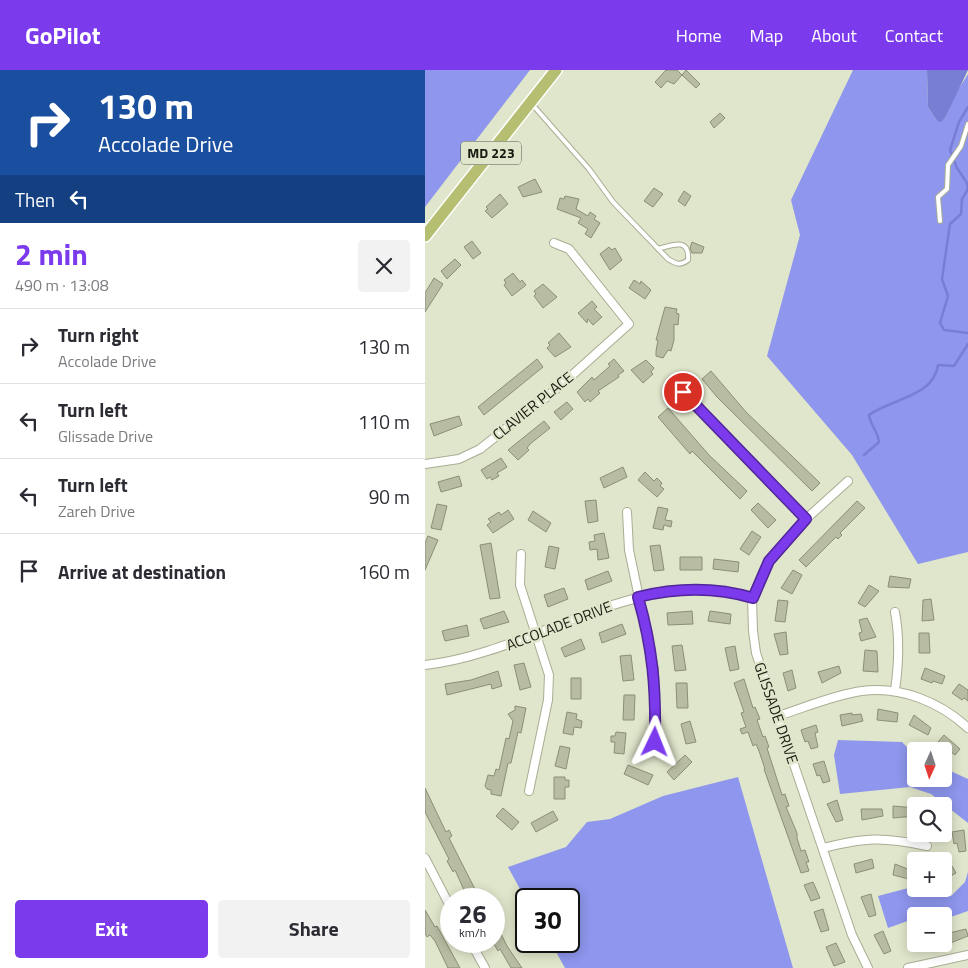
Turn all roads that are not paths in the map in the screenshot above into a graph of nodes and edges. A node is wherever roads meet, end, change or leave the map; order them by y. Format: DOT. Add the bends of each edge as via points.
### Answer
graph roads {
  1 [pos="556,70"];
  2 [pos="531,103"];
  3 [pos="968,124"];
  4 [pos="939,221"];
  5 [pos="425,236"];
  6 [pos="554,243"];
  7 [pos="658,249"];
  8 [pos="683,392"];
  9 [pos="425,464"];
  10 [pos="847,481"];
  11 [pos="627,512"];
  12 [pos="806,519"];
  13 [pos="521,554"];
  14 [pos="638,597"];
  15 [pos="753,598"];
  16 [pos="895,612"];
  17 [pos="536,634"];
  18 [pos="425,665"];
  19 [pos="895,690"];
  20 [pos="777,716"];
  21 [pos="968,728"];
  22 [pos="655,742"];
  23 [pos="529,791"];
  24 [pos="927,846"];
  25 [pos="823,848"];
  26 [pos="425,858"];
  27 [pos="441,888"];
  28 [pos="477,953"];
  29 [pos="968,955"];
  30 [pos="485,968"];
  31 [pos="868,968"];
  32 [pos="908,968"];
  1 -- 2 [label="main road, MD 223"];
  2 -- 5 [label="main road, MD 223"];
  2 -- 7 [label="lane" via="613,202"];
  3 -- 4 [label="lane" via="956,156 947,166 947,189 939,197"];
  6 -- 9 [label="street, CLAVIER PLACE" via="569,249 629,324 559,387 480,449 459,459"];
  7 -- 7 [label="lane" via="676,264 688,260 689,252 679,243"];
  8 -- 12 [label="street"];
  10 -- 12 [label="street, GLISSADE DRIVE"];
  11 -- 14 [label="street" via="629,550"];
  12 -- 15 [label="street, GLISSADE DRIVE" via="769,561"];
  13 -- 17 [label="street" via="520,585"];
  14 -- 15 [label="street, ACCOLADE DRIVE" via="693,589"];
  14 -- 17 [label="street, ACCOLADE DRIVE"];
  14 -- 22 [label="street" via="654,669"];
  15 -- 20 [label="street, GLISSADE DRIVE" via="756,653"];
  16 -- 19 [label="street" via="899,662"];
  17 -- 18 [label="street, ACCOLADE DRIVE" via="488,653"];
  17 -- 23 [label="street" via="549,676 548,700"];
  19 -- 20 [label="street" via="862,690"];
  19 -- 21 [label="street" via="932,702"];
  20 -- 25 [label="street, GLISSADE DRIVE"];
  24 -- 25 [label="street" via="889,838 870,838"];
  25 -- 31 [label="street, GLISSADE DRIVE" via="852,934"];
  26 -- 27 [label="street"];
  28 -- 30 [label="street"];
  29 -- 32 [label="street"];
}
